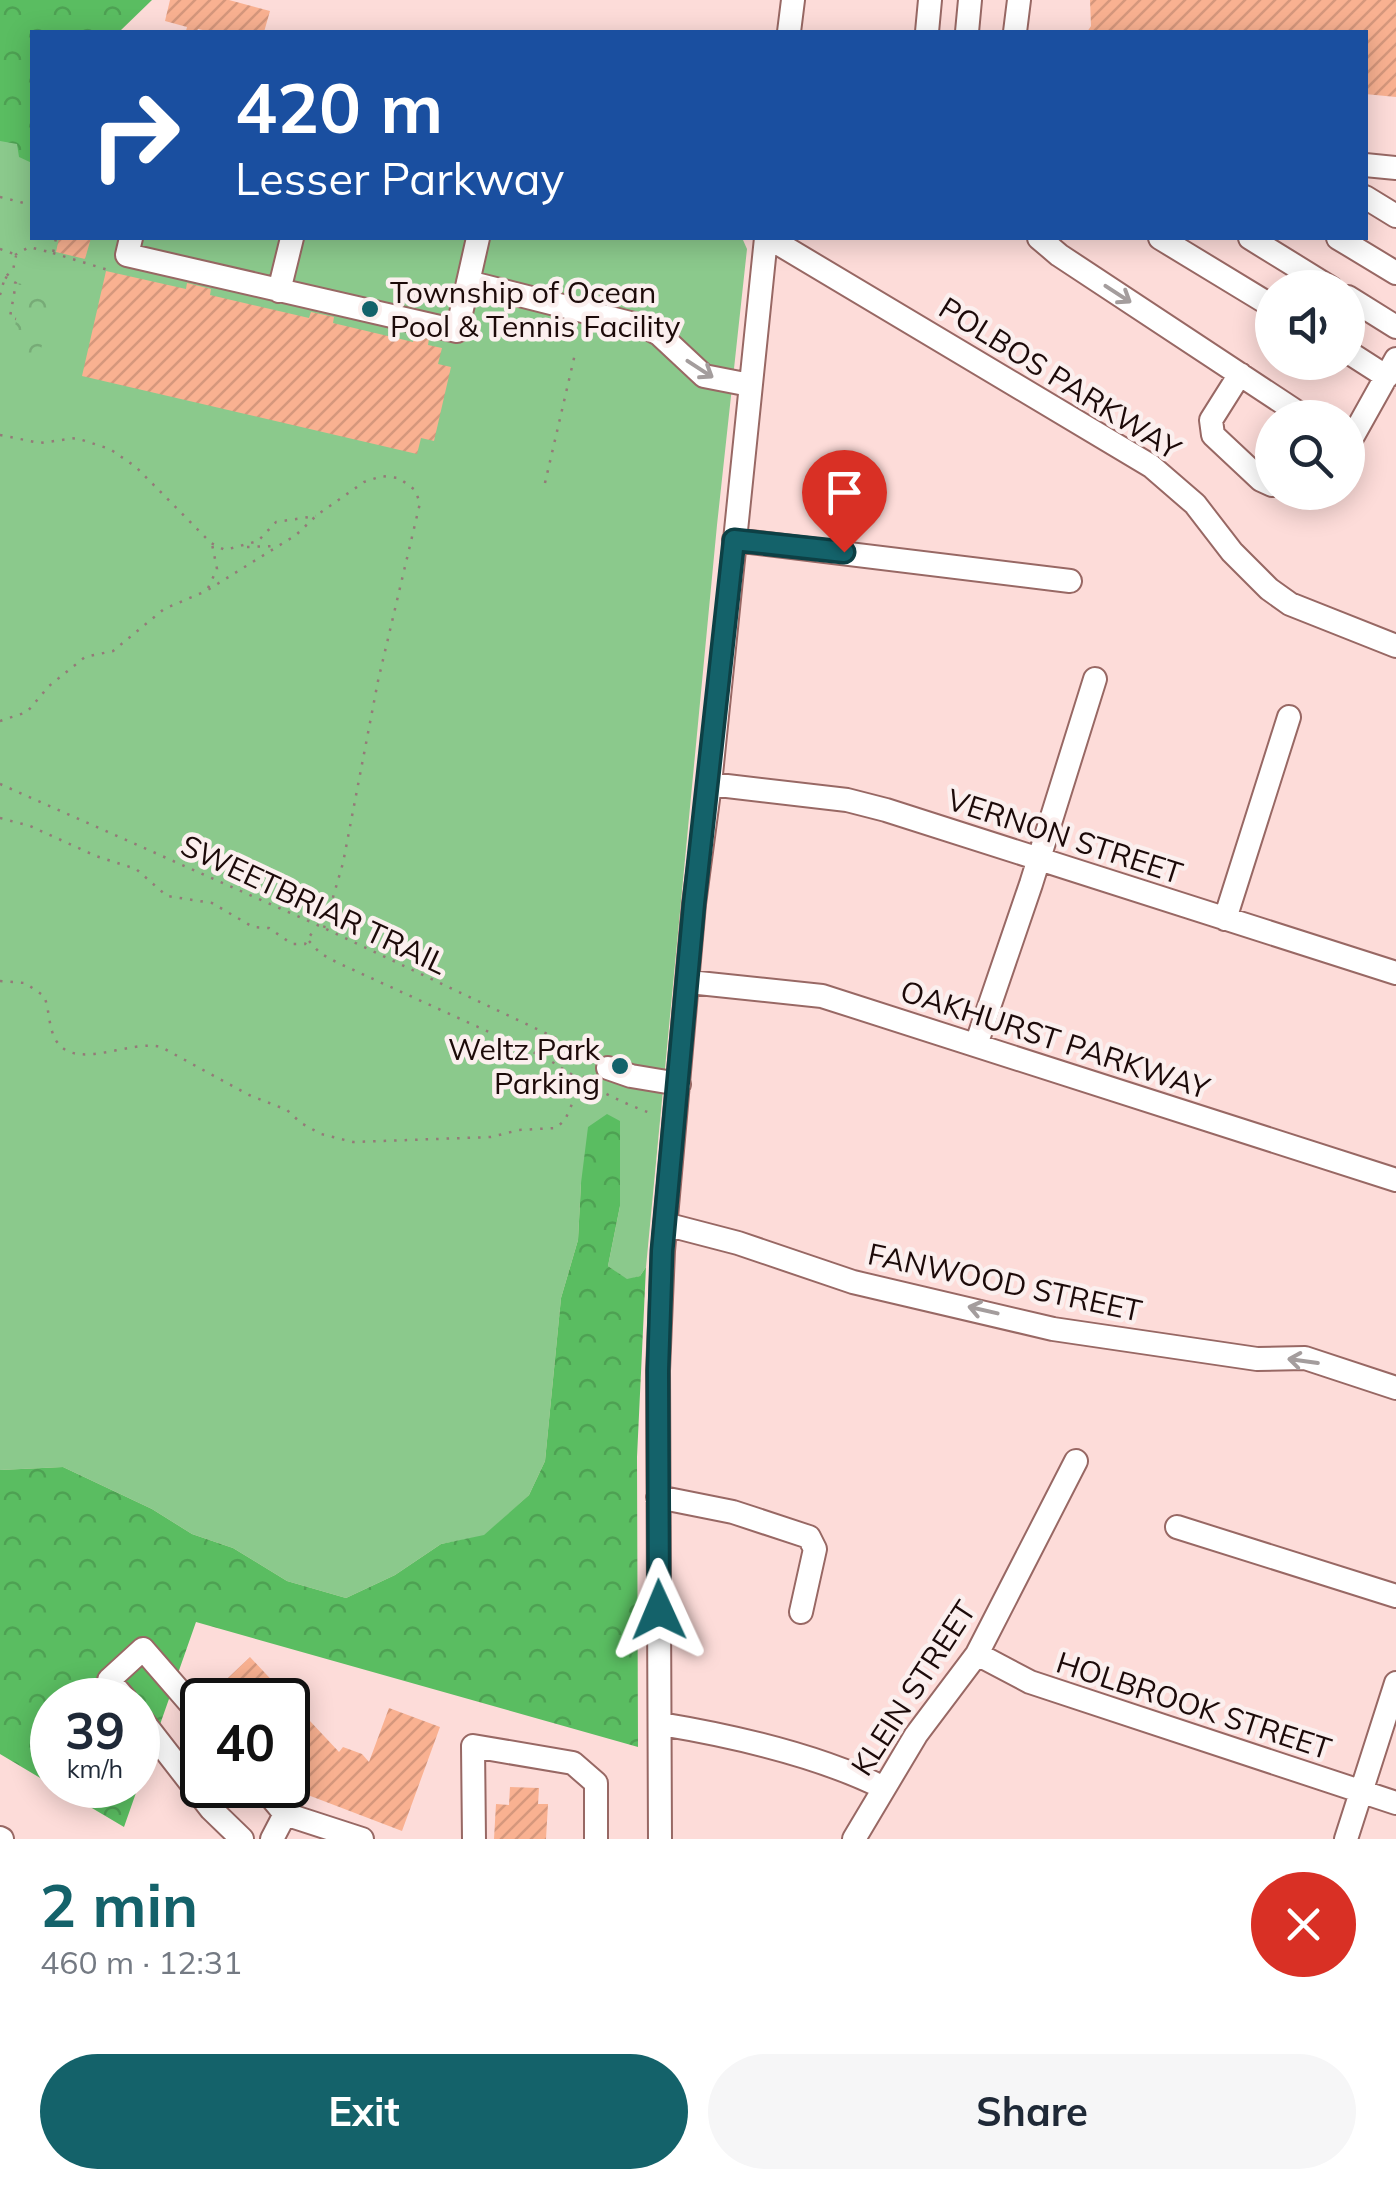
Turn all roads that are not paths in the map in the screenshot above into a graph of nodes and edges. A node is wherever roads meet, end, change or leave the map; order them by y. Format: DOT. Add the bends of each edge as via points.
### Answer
graph roads {
  1 [pos="793,0"];
  2 [pos="930,0"];
  3 [pos="970,0"];
  4 [pos="1018,0"];
  5 [pos="790,30"];
  6 [pos="927,30"];
  7 [pos="967,30"];
  8 [pos="1015,30"];
  9 [pos="1368,165"];
  10 [pos="1396,168"];
  11 [pos="1368,199"];
  12 [pos="1396,216"];
  13 [pos="131,240"];
  14 [pos="292,240"];
  15 [pos="478,240"];
  16 [pos="767,240"];
  17 [pos="770,240"];
  18 [pos="1041,240"];
  19 [pos="1163,240"];
  20 [pos="1253,240"];
  21 [pos="1341,240"];
  22 [pos="1302,270"];
  23 [pos="1396,273"];
  24 [pos="468,282"];
  25 [pos="279,291"];
  26 [pos="1255,296"];
  27 [pos="1365,308"];
  28 [pos="1396,327"];
  29 [pos="1365,358"];
  30 [pos="1392,368"];
  31 [pos="1240,374"];
  32 [pos="750,385"];
  33 [pos="1279,400"];
  34 [pos="1365,415"];
  35 [pos="1255,474"];
  36 [pos="734,540"];
  37 [pos="1070,581"];
  38 [pos="1396,646"];
  39 [pos="1095,679"];
  40 [pos="1290,716"];
  41 [pos="710,784"];
  42 [pos="1038,858"];
  43 [pos="1226,919"];
  44 [pos="1396,974"];
  45 [pos="690,982"];
  46 [pos="976,1046"];
  47 [pos="608,1068"];
  48 [pos="680,1084"];
  49 [pos="1396,1180"];
  50 [pos="665,1224"];
  51 [pos="1396,1388"];
  52 [pos="1076,1460"];
  53 [pos="658,1497"];
  54 [pos="1177,1527"];
  55 [pos="1396,1596"];
  56 [pos="802,1612"];
  57 [pos="977,1654"];
  58 [pos="111,1678"];
  59 [pos="1396,1683"];
  60 [pos="180,1692"];
  61 [pos="660,1724"];
  62 [pos="160,1744"];
  63 [pos="884,1788"];
  64 [pos="1361,1791"];
  65 [pos="1396,1802"];
  66 [pos="280,1808"];
  67 [pos="285,1814"];
  68 [pos="242,1839"];
  69 [pos="272,1839"];
  70 [pos="362,1839"];
  71 [pos="474,1839"];
  72 [pos="596,1839"];
  73 [pos="660,1839"];
  74 [pos="854,1839"];
  75 [pos="1346,1839"];
  1 -- 5 [label="street"];
  2 -- 6 [label="street"];
  3 -- 7 [label="street"];
  4 -- 8 [label="street"];
  9 -- 10 [label="street"];
  11 -- 12 [label="street"];
  13 -- 25 [label="street" via="127,255"];
  14 -- 25 [label="street"];
  15 -- 24 [label="street"];
  16 -- 32 [label="street"];
  17 -- 38 [label="street, POLBOS PARKWAY" via="1151,466 1195,504 1251,573 1290,604"];
  18 -- 31 [label="street, one-way"];
  19 -- 26 [label="street"];
  20 -- 22 [label="street"];
  21 -- 23 [label="street"];
  24 -- 25 [label="street" via="457,331"];
  24 -- 32 [label="street, one-way" via="646,326 704,376"];
  27 -- 28 [label="street"];
  29 -- 30 [label="street"];
  30 -- 34 [label="street"];
  31 -- 33 [label="street"];
  31 -- 35 [label="street" via="1210,428"];
  32 -- 36 [label="street"];
  36 -- 37 [label="street"];
  36 -- 41 [label="street"];
  39 -- 42 [label="street"];
  40 -- 43 [label="street"];
  41 -- 42 [label="street, VERNON STREET" via="847,800"];
  41 -- 45 [label="street"];
  42 -- 43 [label="street, VERNON STREET"];
  42 -- 46 [label="street"];
  43 -- 44 [label="street, VERNON STREET"];
  45 -- 46 [label="street, OAKHURST PARKWAY" via="822,996"];
  45 -- 48 [label="street"];
  46 -- 49 [label="street, OAKHURST PARKWAY"];
  47 -- 48 [label="street"];
  48 -- 50 [label="street"];
  51 -- 50 [label="street, FANWOOD STREET, one-way" via="1304,1358 1258,1359 1053,1329 853,1282"];
  50 -- 53 [label="street"];
  52 -- 57 [label="street, KLEIN STREET"];
  53 -- 56 [label="street" via="809,1537 816,1549"];
  53 -- 61 [label="street"];
  54 -- 55 [label="street"];
  57 -- 63 [label="street, KLEIN STREET"];
  57 -- 64 [label="street, HOLBROOK STREET" via="1030,1682"];
  58 -- 60 [label="street" via="143,1650"];
  59 -- 64 [label="street"];
  61 -- 63 [label="street" via="852,1771"];
  61 -- 73 [label="street"];
  62 -- 68 [label="street"];
  63 -- 74 [label="street, KLEIN STREET"];
  64 -- 65 [label="street, HOLBROOK STREET"];
  64 -- 75 [label="street"];
  66 -- 67 [label="street"];
  67 -- 69 [label="street"];
  67 -- 70 [label="street"];
  71 -- 72 [label="street" via="474,1746 572,1763 596,1783"];
}
